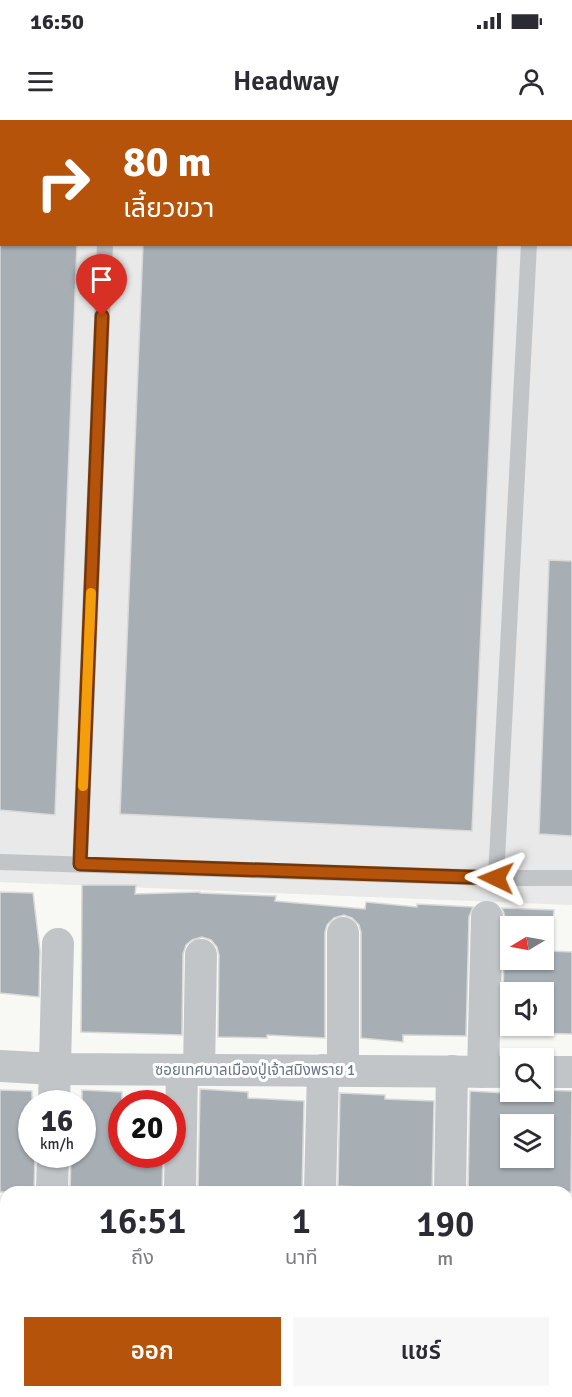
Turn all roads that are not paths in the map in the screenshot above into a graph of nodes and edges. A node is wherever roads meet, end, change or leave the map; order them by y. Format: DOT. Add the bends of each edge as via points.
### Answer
graph roads {
  1 [pos="105,246"];
  2 [pos="529,246"];
  3 [pos="0,862"];
  4 [pos="80,864"];
  5 [pos="496,878"];
  6 [pos="572,878"];
  7 [pos="487,917"];
  8 [pos="344,933"];
  9 [pos="58,944"];
  10 [pos="201,955"];
  11 [pos="0,1066"];
  12 [pos="55,1069"];
  13 [pos="191,1070"];
  14 [pos="333,1070"];
  15 [pos="452,1071"];
  16 [pos="497,1072"];
  17 [pos="554,1072"];
  18 [pos="572,1072"];
  19 [pos="54,1090"];
  20 [pos="53,1168"];
  21 [pos="52,1186"];
  22 [pos="181,1186"];
  23 [pos="321,1186"];
  24 [pos="450,1186"];
  1 -- 4 [label="lane"];
  2 -- 5 [label="lane"];
  3 -- 4 [label="lane"];
  4 -- 5 [label="lane"];
  5 -- 6 [label="lane"];
  7 -- 16 [label="street"];
  8 -- 14 [label="street"];
  9 -- 12 [label="street"];
  10 -- 13 [label="street"];
  11 -- 12 [label="street, ซอยเทศบาลเมืองปู่เจ้าสมิงพราย 1"];
  12 -- 13 [label="street, ซอยเทศบาลเมืองปู่เจ้าสมิงพราย 1"];
  12 -- 19 [label="street"];
  13 -- 14 [label="street, ซอยเทศบาลเมืองปู่เจ้าสมิงพราย 1"];
  13 -- 22 [label="street"];
  14 -- 15 [label="street, ซอยเทศบาลเมืองปู่เจ้าสมิงพราย 1"];
  14 -- 23 [label="street"];
  15 -- 16 [label="street, ซอยเทศบาลเมืองปู่เจ้าสมิงพราย 1"];
  15 -- 24 [label="street"];
  17 -- 18 [label="street"];
  20 -- 21 [label="street"];
}
